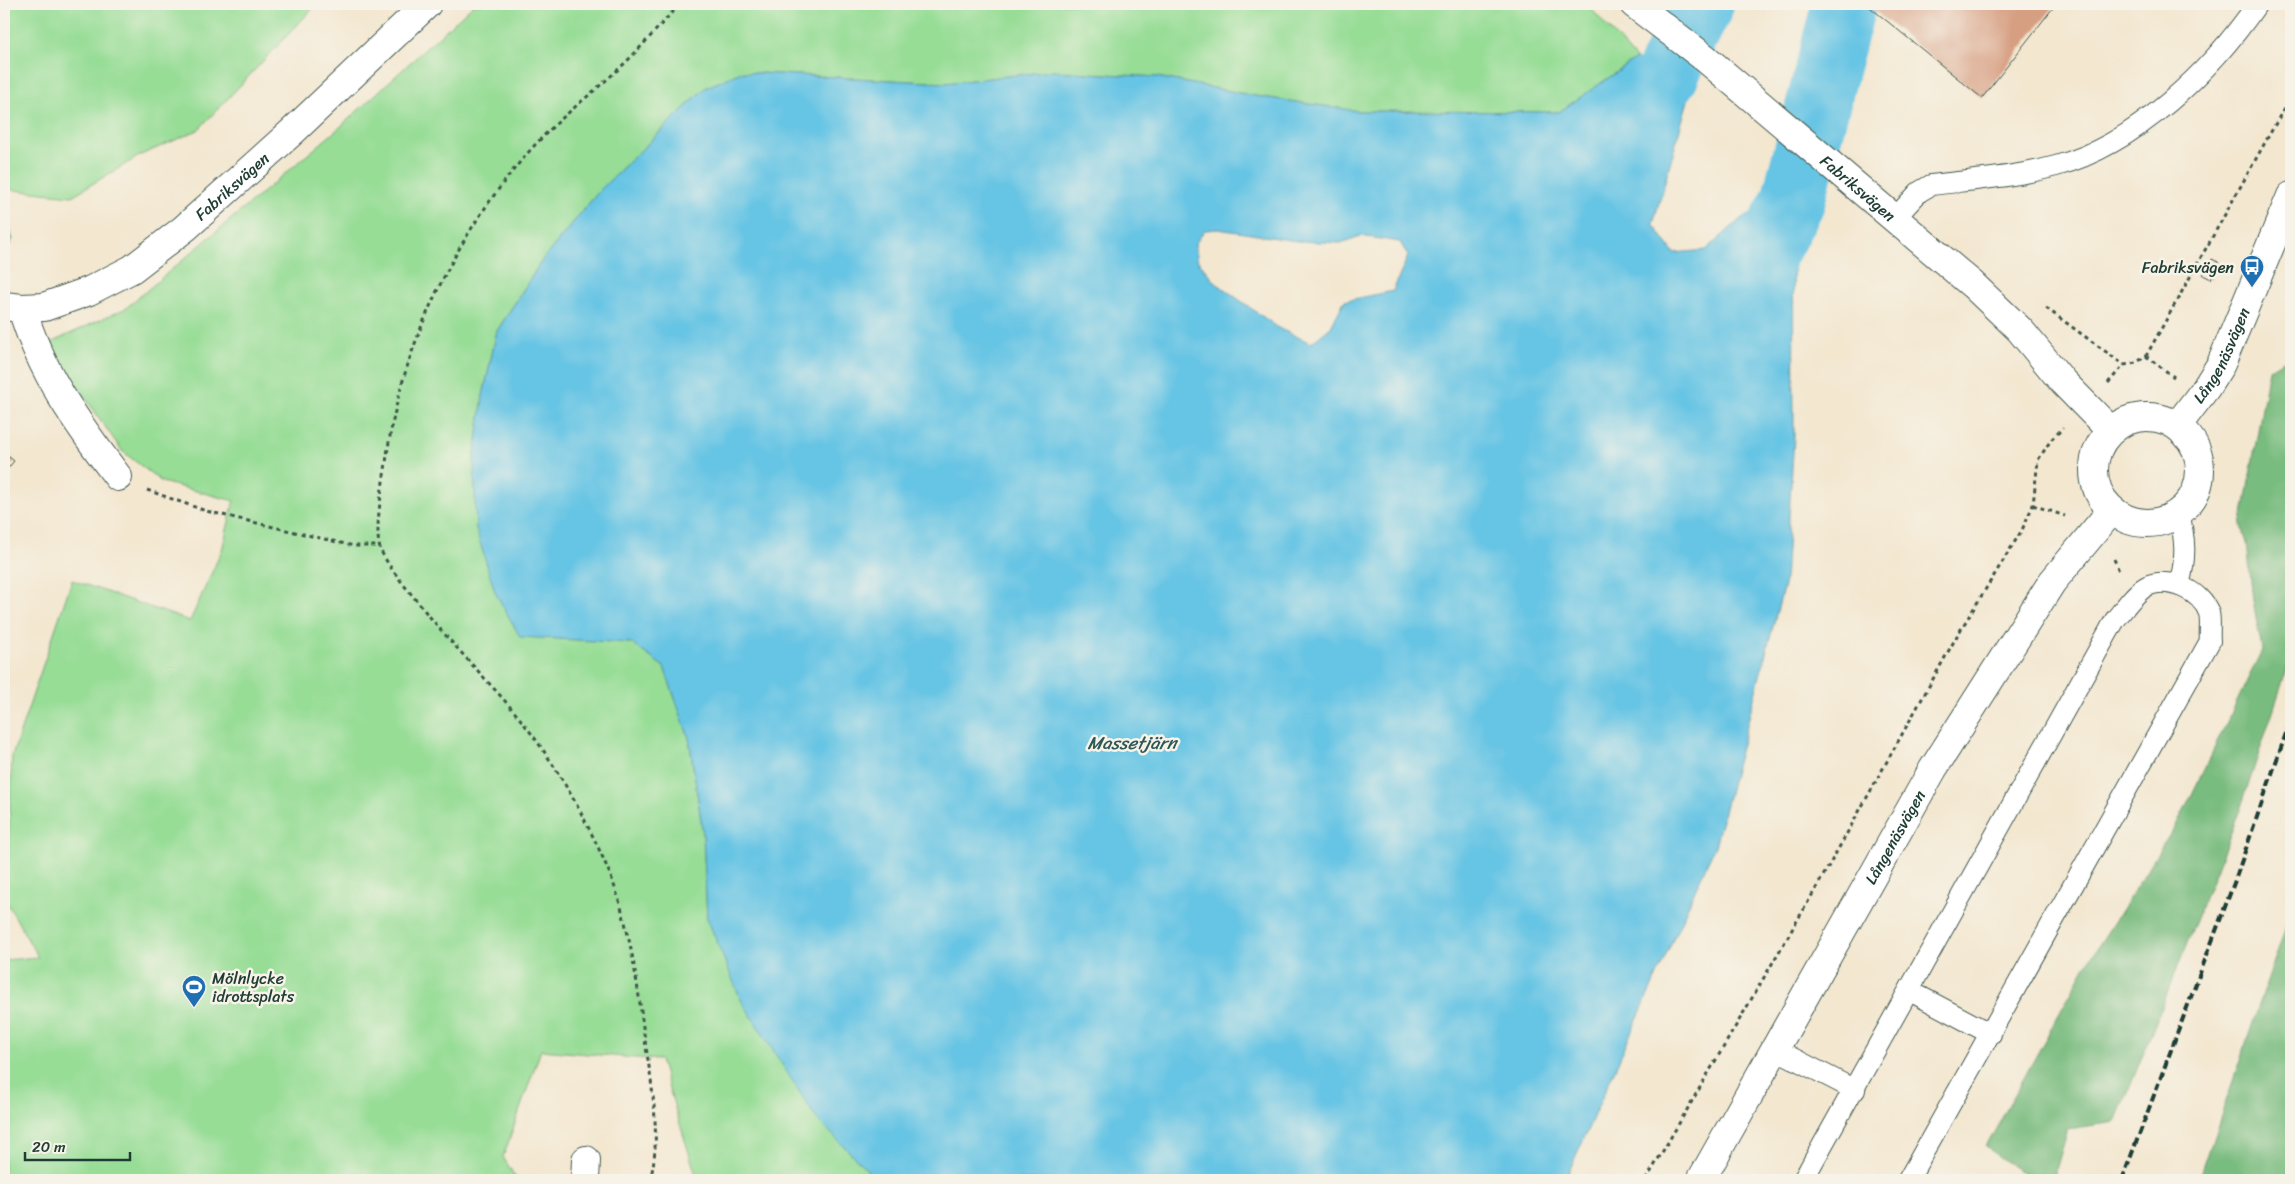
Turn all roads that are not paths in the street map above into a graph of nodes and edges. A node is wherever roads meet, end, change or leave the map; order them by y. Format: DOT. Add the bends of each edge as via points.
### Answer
graph roads {
  1 [pos="427,4"];
  2 [pos="2257,4"];
  3 [pos="1644,11"];
  4 [pos="2291,196"];
  5 [pos="1895,218"];
  6 [pos="13,307"];
  7 [pos="2177,426"];
  8 [pos="2110,430"];
  9 [pos="118,477"];
  10 [pos="2112,510"];
  11 [pos="2179,512"];
  12 [pos="2180,585"];
  13 [pos="1910,991"];
  14 [pos="1991,1034"];
  15 [pos="1776,1049"];
  16 [pos="1855,1090"];
  17 [pos="1701,1180"];
  18 [pos="1803,1180"];
  19 [pos="1908,1180"];
  1 -- 6 [label="street, Fabriksvägen" via="186,228 132,269 89,291 44,307"];
  2 -- 5 [label="lane" via="2240,29 2189,85 2120,140 2057,166 1931,185 1919,192"];
  3 -- 5 [label="street, Fabriksvägen" via="1705,58"];
  4 -- 7 [label="street, Långenäsvägen" via="2221,364"];
  5 -- 8 [label="street, Fabriksvägen" via="2020,330 2063,382"];
  6 -- 9 [label="street" via="78,425"];
  7 -- 8 [label="street" via="2163,419 2139,417"];
  7 -- 11 [label="street" via="2195,447 2200,476 2193,496"];
  8 -- 10 [label="street" via="2098,449 2094,467 2098,490"];
  10 -- 11 [label="street" via="2138,522 2166,519"];
  10 -- 15 [label="street, Långenäsvägen" via="2052,582 1933,769"];
  11 -- 12 [label="lane" via="2185,565"];
  12 -- 13 [label="lane" via="2148,586 2115,620"];
  12 -- 14 [label="lane" via="2198,598 2209,613 2210,641"];
  13 -- 14 [label="lane"];
  13 -- 16 [label="lane"];
  14 -- 19 [label="lane"];
  15 -- 16 [label="lane"];
  15 -- 17 [label="street, Långenäsvägen"];
  16 -- 18 [label="lane"];
}
